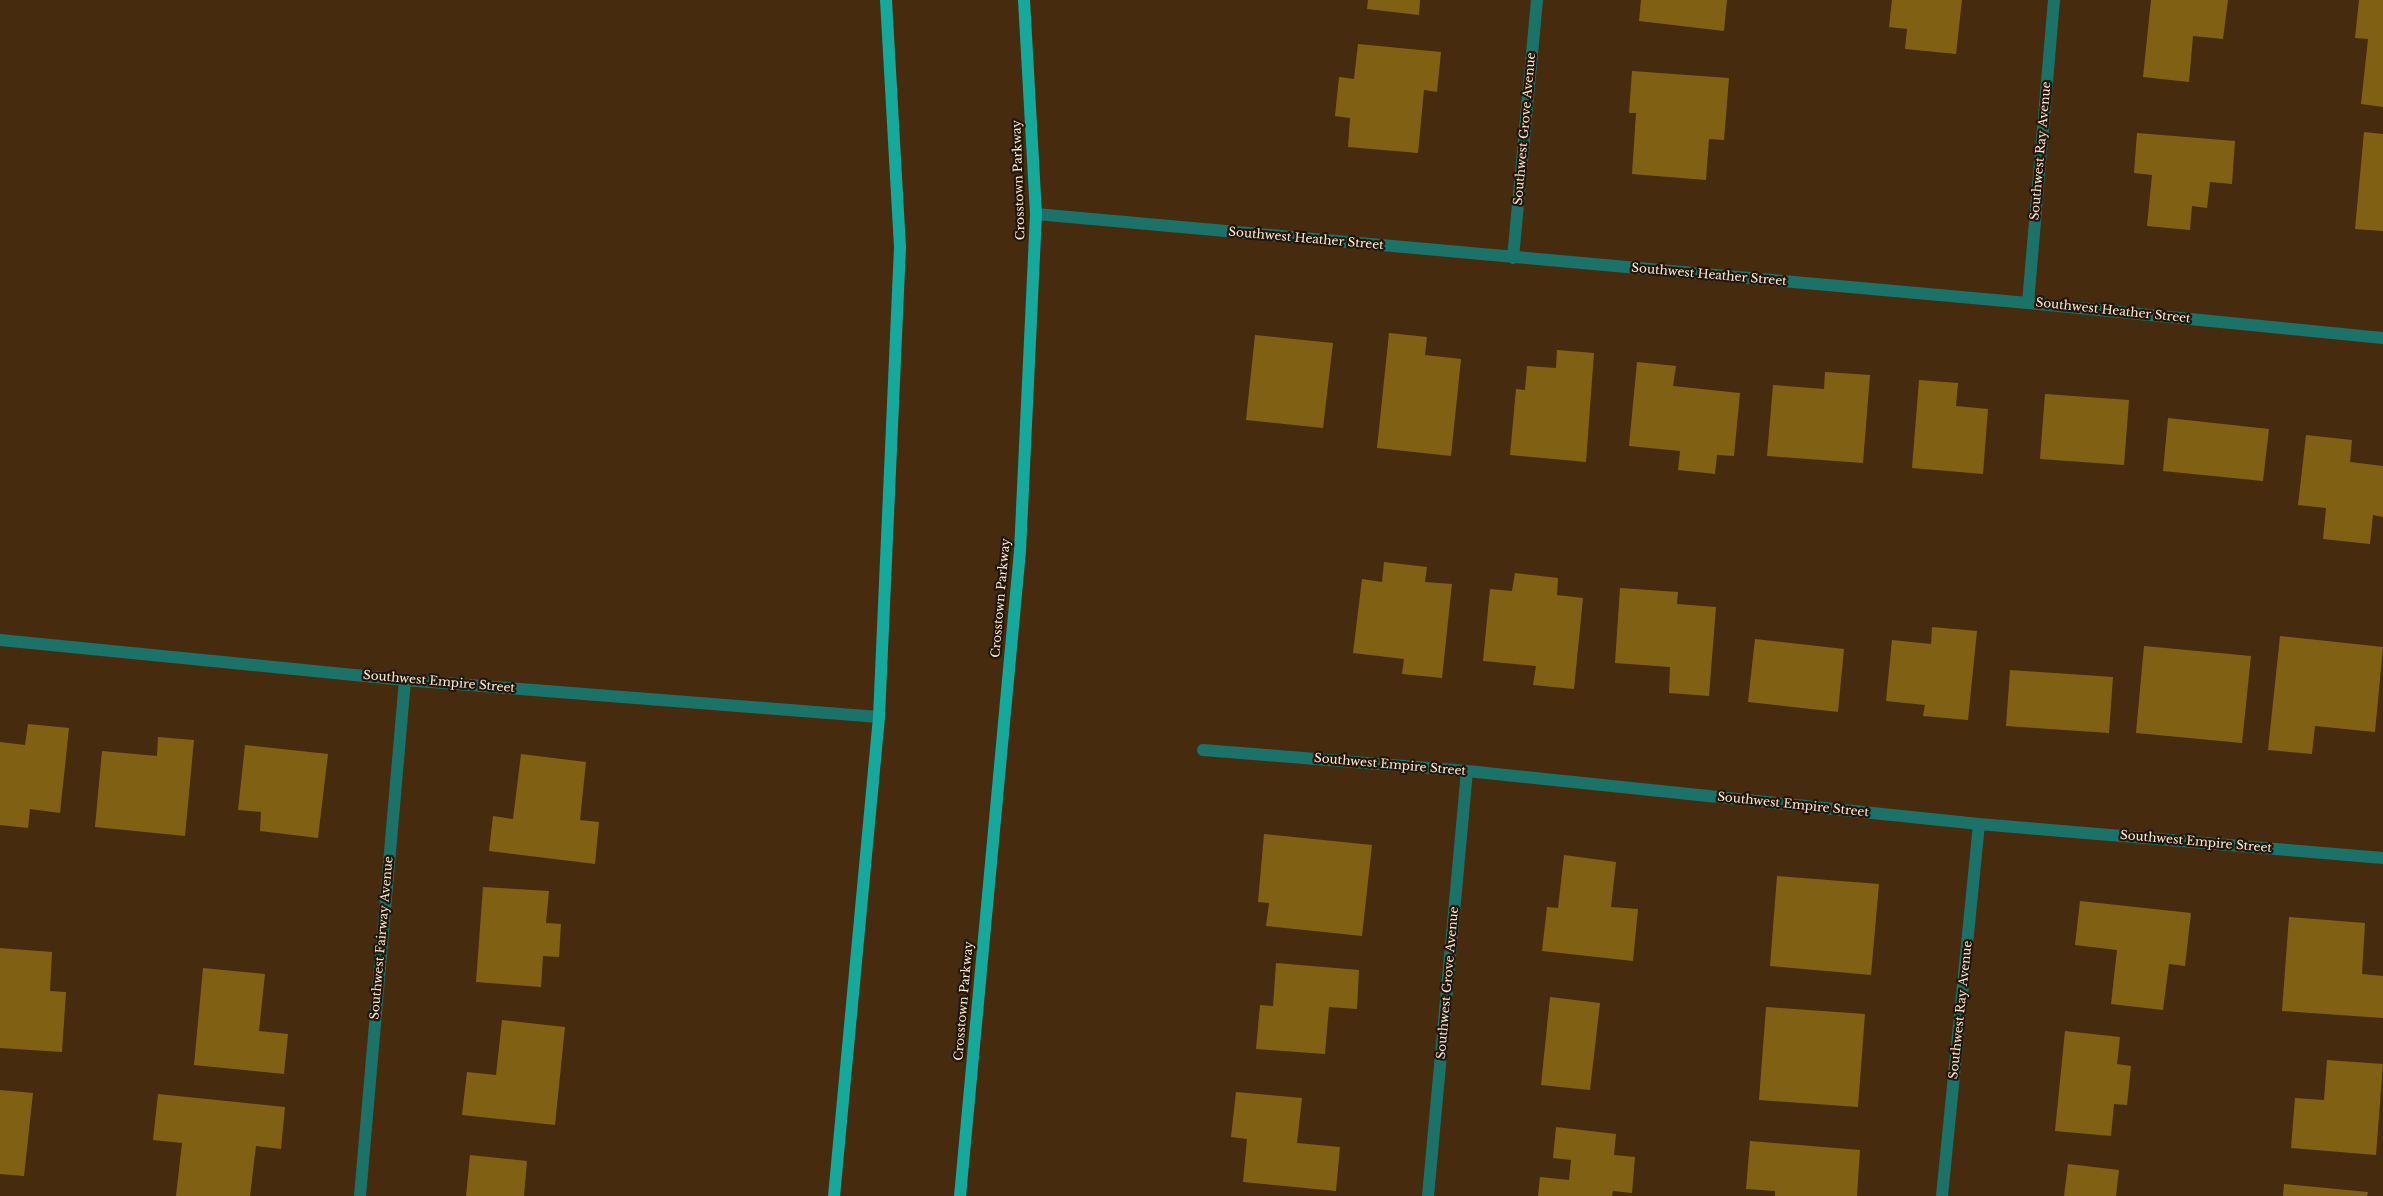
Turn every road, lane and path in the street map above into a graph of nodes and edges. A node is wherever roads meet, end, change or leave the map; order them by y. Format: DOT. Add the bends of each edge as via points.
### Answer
graph roads {
  1 [pos="886,0"];
  2 [pos="1024,0"];
  3 [pos="1537,0"];
  4 [pos="2054,0"];
  5 [pos="1036,214"];
  6 [pos="1513,258"];
  7 [pos="2028,303"];
  8 [pos="2383,338"];
  9 [pos="0,640"];
  10 [pos="406,680"];
  11 [pos="878,717"];
  12 [pos="1202,750"];
  13 [pos="1467,771"];
  14 [pos="1979,824"];
  15 [pos="2383,858"];
  16 [pos="360,1196"];
  17 [pos="834,1196"];
  18 [pos="960,1196"];
  19 [pos="1428,1196"];
  20 [pos="1942,1196"];
  1 -- 11 [label="main road" via="900,248"];
  2 -- 5 [label="main road, Crosstown Parkway"];
  3 -- 6 [label="street, Southwest Grove Avenue"];
  4 -- 7 [label="street, Southwest Ray Avenue"];
  5 -- 6 [label="street, Southwest Heather Street"];
  5 -- 18 [label="main road, Crosstown Parkway" via="1020,552"];
  6 -- 7 [label="street, Southwest Heather Street"];
  7 -- 8 [label="street, Southwest Heather Street"];
  9 -- 10 [label="street, Southwest Empire Street"];
  10 -- 11 [label="street, Southwest Empire Street"];
  10 -- 16 [label="street, Southwest Fairway Avenue"];
  11 -- 17 [label="main road"];
  12 -- 13 [label="street, Southwest Empire Street"];
  13 -- 14 [label="street, Southwest Empire Street"];
  13 -- 19 [label="street, Southwest Grove Avenue"];
  14 -- 15 [label="street, Southwest Empire Street"];
  14 -- 20 [label="street, Southwest Ray Avenue"];
}
